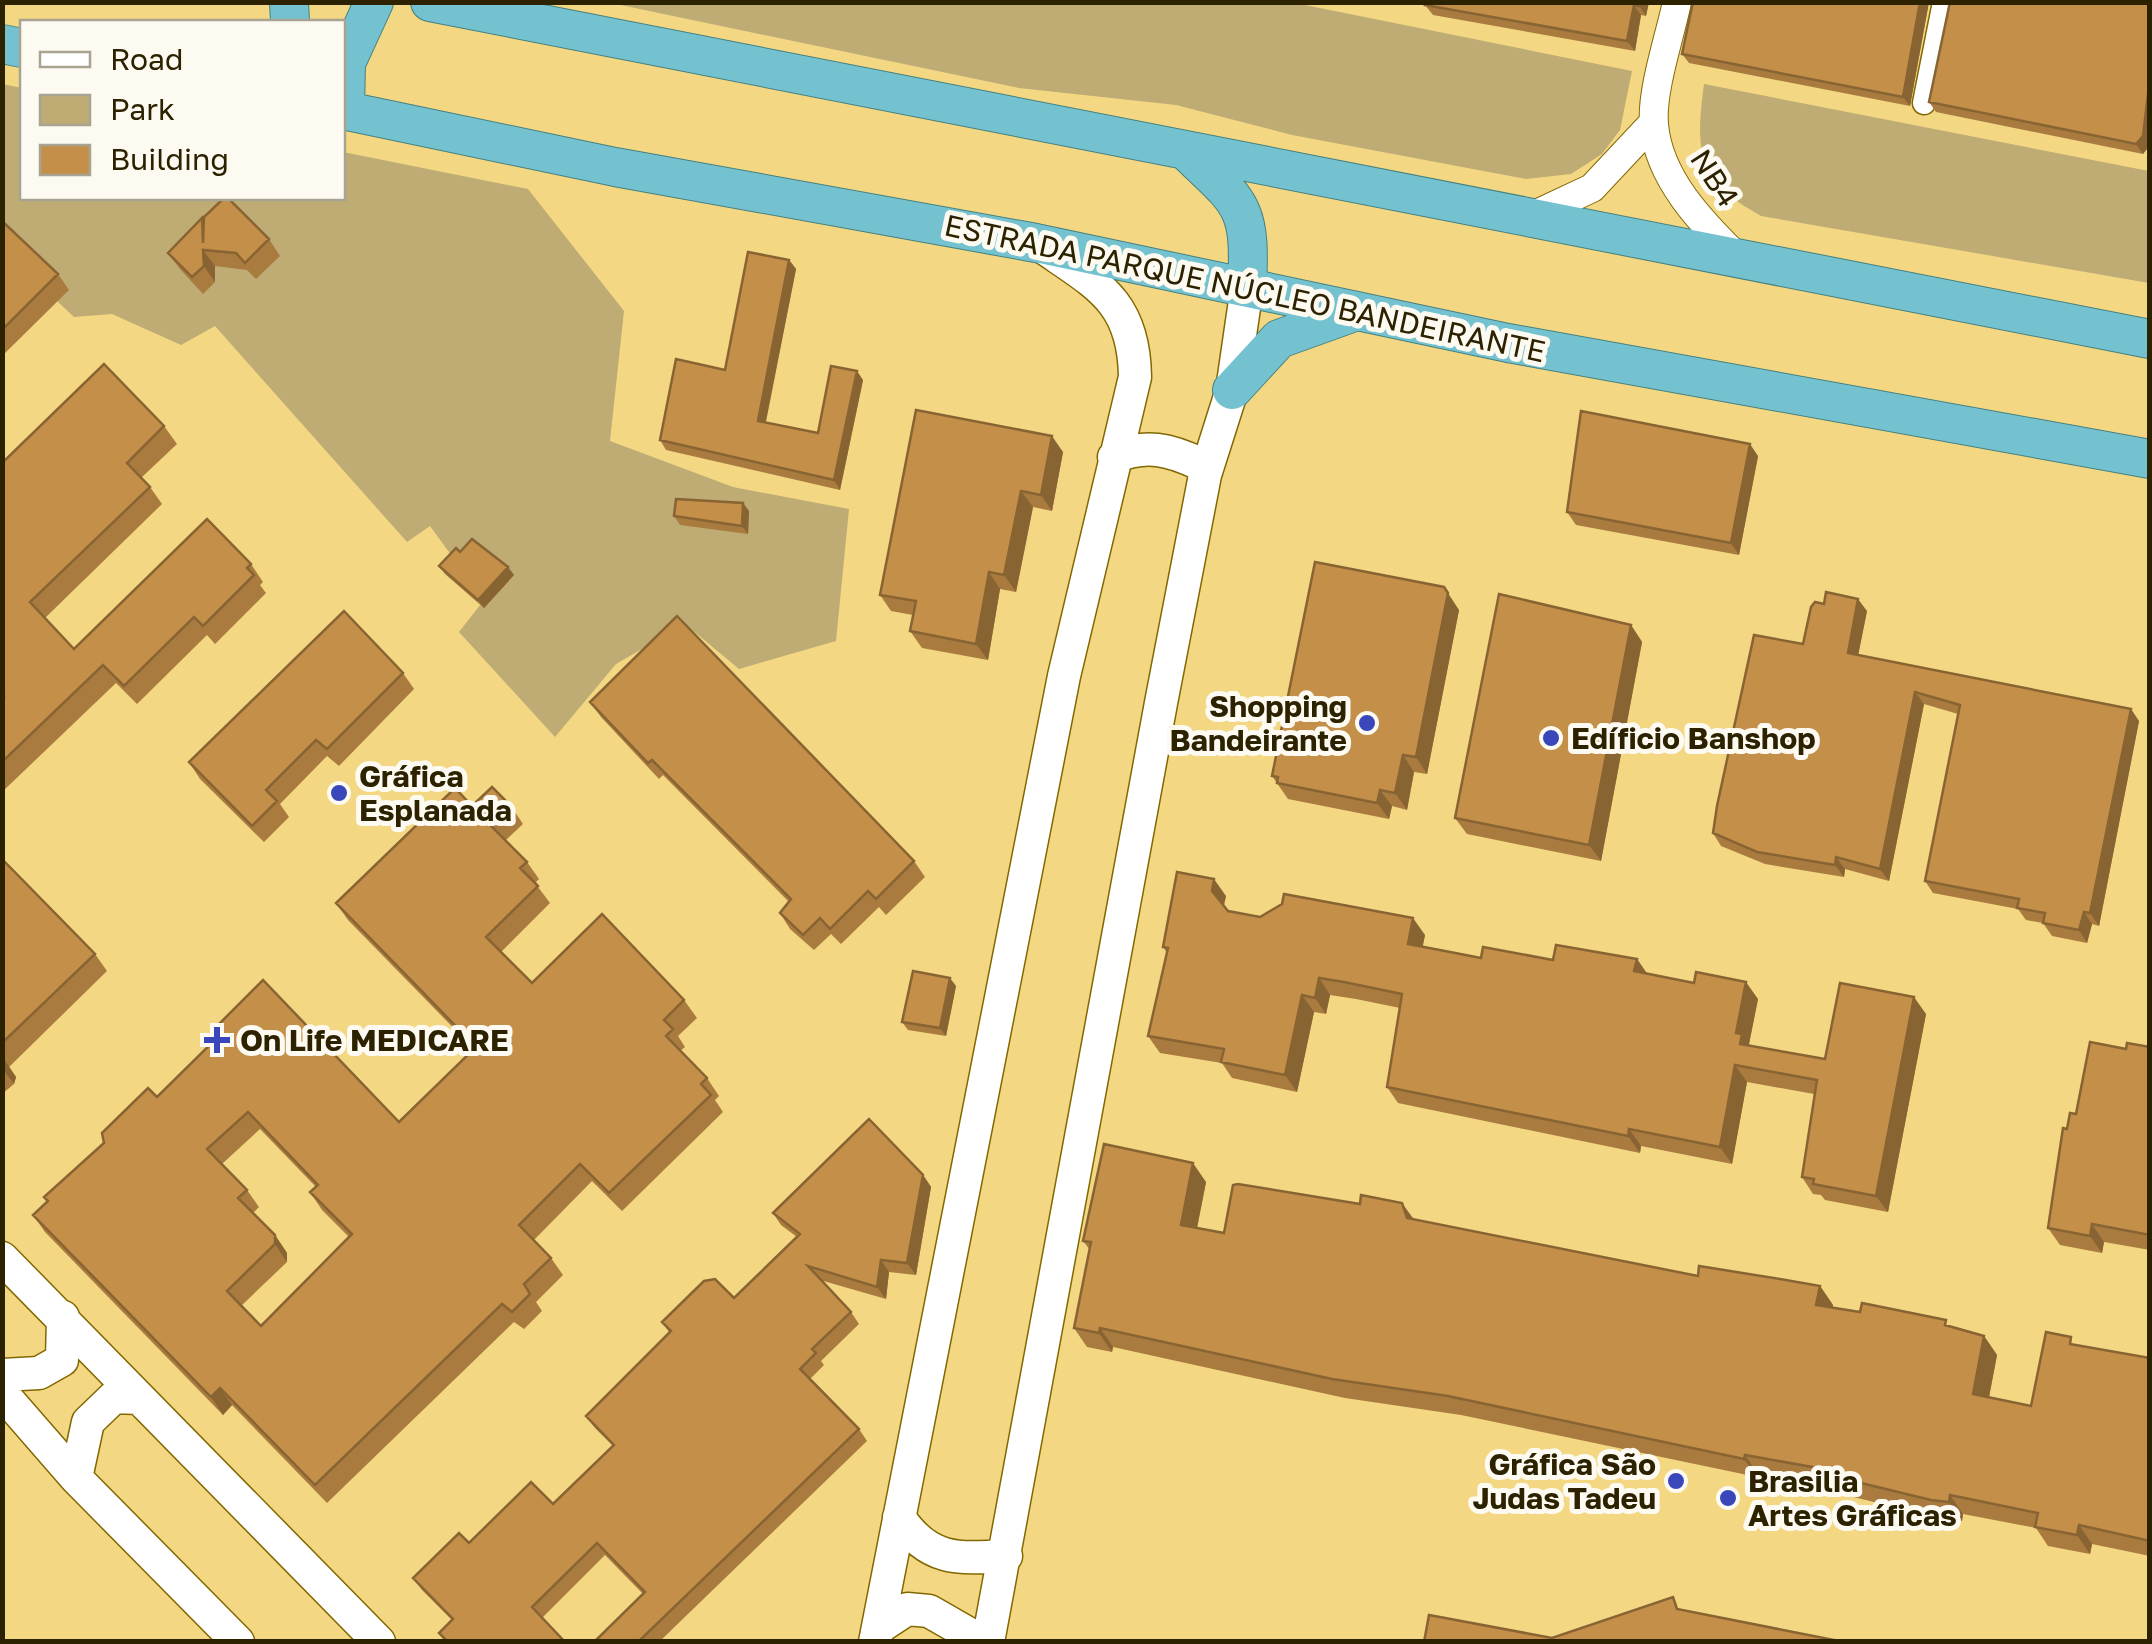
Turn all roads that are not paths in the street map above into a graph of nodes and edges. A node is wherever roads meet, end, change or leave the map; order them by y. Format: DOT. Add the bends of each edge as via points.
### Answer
graph roads {
  1 [pos="374,2"];
  2 [pos="430,2"];
  3 [pos="1677,2"];
  4 [pos="1944,2"];
  5 [pos="345,86"];
  6 [pos="1924,104"];
  7 [pos="345,110"];
  8 [pos="1653,123"];
  9 [pos="1186,151"];
  10 [pos="1528,218"];
  11 [pos="1036,243"];
  12 [pos="1738,259"];
  13 [pos="1247,288"];
  14 [pos="1361,310"];
  15 [pos="2150,339"];
  16 [pos="1232,390"];
  17 [pos="1114,457"];
  18 [pos="2150,458"];
  19 [pos="1205,474"];
  20 [pos="2,1258"];
  21 [pos="63,1317"];
  22 [pos="2,1375"];
  23 [pos="2,1393"];
  24 [pos="138,1398"];
  25 [pos="76,1478"];
  26 [pos="899,1518"];
  27 [pos="1006,1556"];
  28 [pos="876,1635"];
  29 [pos="238,1642"];
  30 [pos="379,1642"];
  31 [pos="985,1642"];
  1 -- 5 [label="highway" via="346,63"];
  2 -- 9 [label="highway"];
  3 -- 8 [label="street, NB4"];
  4 -- 6 [label="street"];
  7 -- 11 [label="highway, ESTRADA PARQUE NÚCLEO BANDEIRANTE"];
  8 -- 10 [label="street" via="1592,188"];
  8 -- 12 [label="street, NB4" via="1666,168"];
  9 -- 10 [label="highway"];
  9 -- 13 [label="highway" via="1234,197 1246,218"];
  10 -- 12 [label="highway"];
  11 -- 13 [label="highway, ESTRADA PARQUE NÚCLEO BANDEIRANTE"];
  11 -- 17 [label="main road" via="1104,289 1122,310 1135,376"];
  12 -- 15 [label="highway"];
  13 -- 14 [label="highway, ESTRADA PARQUE NÚCLEO BANDEIRANTE"];
  13 -- 16 [label="main road"];
  14 -- 16 [label="highway" via="1279,340"];
  14 -- 18 [label="highway, ESTRADA PARQUE NÚCLEO BANDEIRANTE" via="1508,343"];
  16 -- 19 [label="main road"];
  17 -- 19 [label="main road" via="1161,449 1200,464"];
  17 -- 26 [label="main road" via="1064,676"];
  19 -- 27 [label="main road"];
  20 -- 21 [label="main road"];
  21 -- 22 [label="main road" via="62,1360 39,1374"];
  21 -- 24 [label="main road"];
  23 -- 25 [label="main road"];
  24 -- 25 [label="main road" via="114,1398 88,1422"];
  24 -- 30 [label="main road"];
  25 -- 29 [label="main road"];
  26 -- 27 [label="main road" via="916,1543 939,1553"];
  26 -- 28 [label="main road"];
  27 -- 31 [label="main road"];
  28 -- 31 [label="main road" via="907,1609 929,1611"];
}
